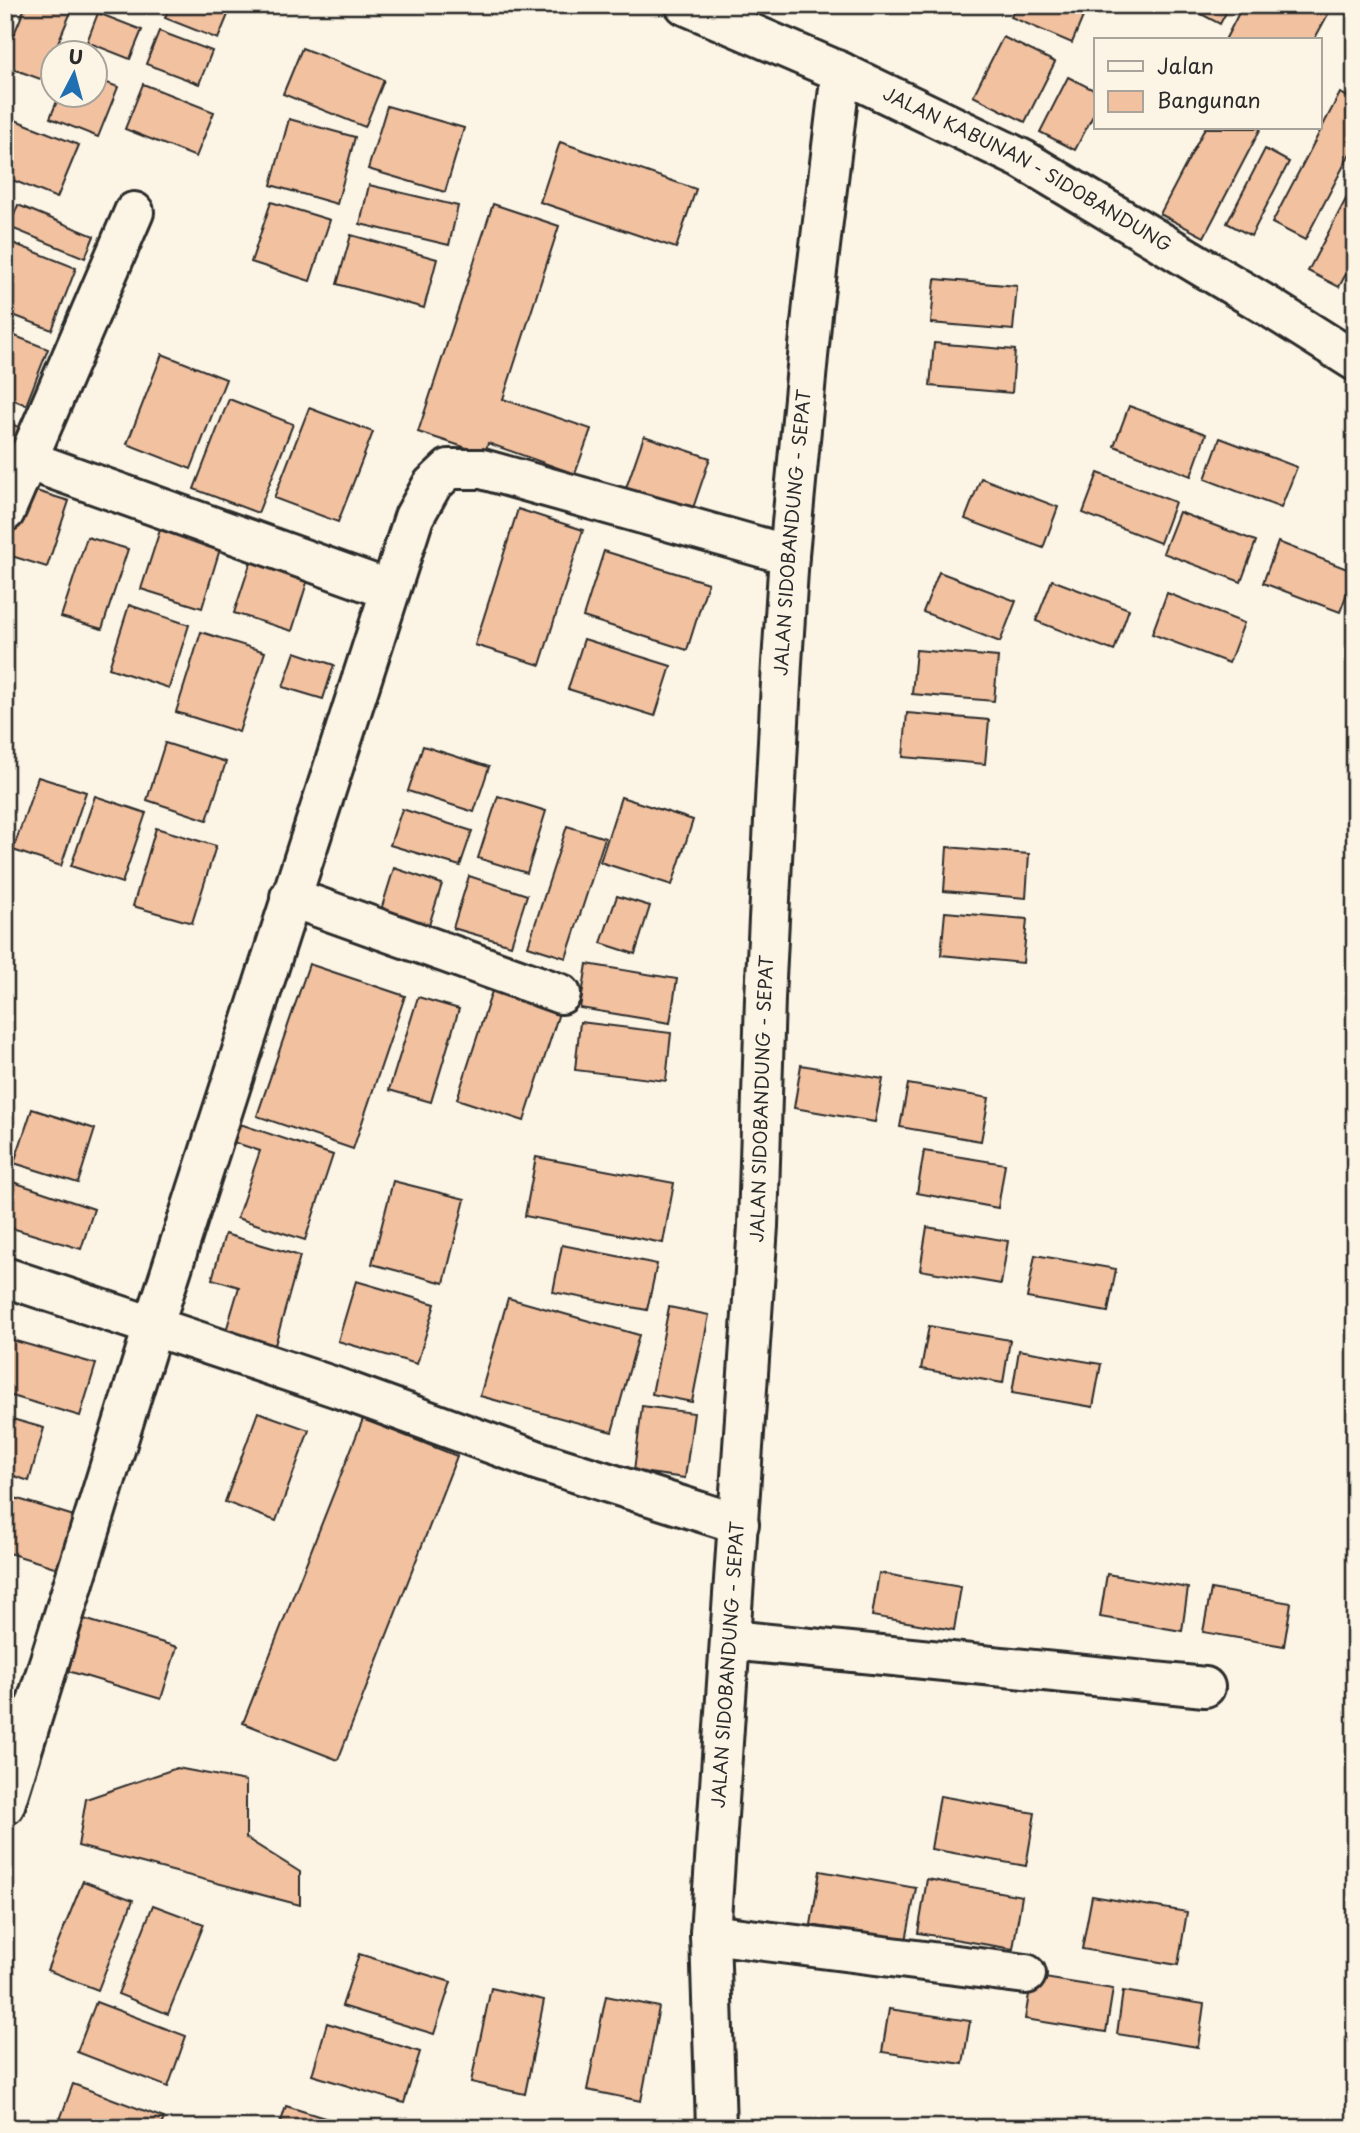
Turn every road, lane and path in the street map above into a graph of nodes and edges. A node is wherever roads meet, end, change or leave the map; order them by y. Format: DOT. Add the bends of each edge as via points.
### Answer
graph roads {
  1 [pos="685,5"];
  2 [pos="841,72"];
  3 [pos="134,212"];
  4 [pos="1355,361"];
  5 [pos="27,460"];
  6 [pos="5,512"];
  7 [pos="789,555"];
  8 [pos="390,590"];
  9 [pos="290,897"];
  10 [pos="561,994"];
  11 [pos="5,1277"];
  12 [pos="153,1327"];
  13 [pos="739,1524"];
  14 [pos="731,1640"];
  15 [pos="1205,1687"];
  16 [pos="6,1799"];
  17 [pos="710,1934"];
  18 [pos="1026,1974"];
  19 [pos="716,2128"];
  1 -- 2 [label="street, JALAN KABUNAN - SIDOBANDUNG"];
  2 -- 4 [label="street, JALAN KABUNAN - SIDOBANDUNG" via="1022,159"];
  2 -- 7 [label="street, JALAN SIDOBANDUNG - SEPAT"];
  3 -- 5 [label="street"];
  5 -- 6 [label="street"];
  5 -- 8 [label="street"];
  7 -- 8 [label="street" via="482,469 449,469 432,485 414,517"];
  7 -- 13 [label="street, JALAN SIDOBANDUNG - SEPAT" via="765,998 758,1226"];
  8 -- 9 [label="street"];
  9 -- 10 [label="street"];
  9 -- 12 [label="street"];
  11 -- 12 [label="street"];
  12 -- 13 [label="street" via="539,1461"];
  12 -- 16 [label="street"];
  13 -- 14 [label="street, JALAN SIDOBANDUNG - SEPAT"];
  14 -- 15 [label="street"];
  14 -- 17 [label="street, JALAN SIDOBANDUNG - SEPAT"];
  17 -- 18 [label="street"];
  17 -- 19 [label="street, JALAN SIDOBANDUNG - SEPAT"];
}
